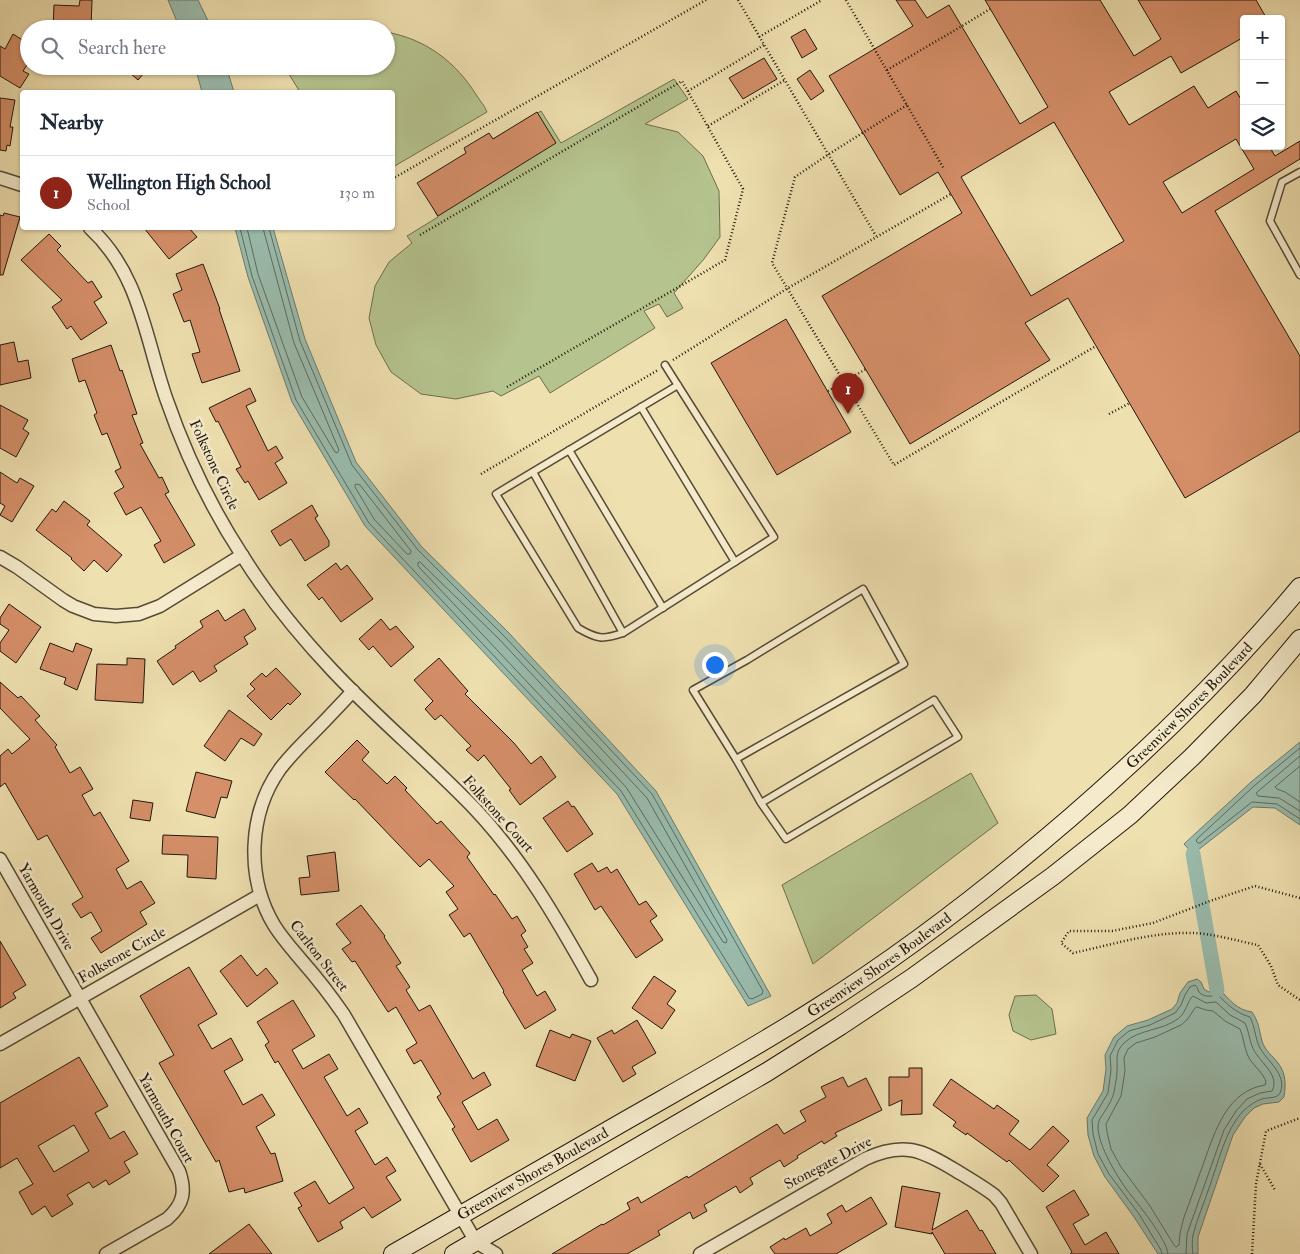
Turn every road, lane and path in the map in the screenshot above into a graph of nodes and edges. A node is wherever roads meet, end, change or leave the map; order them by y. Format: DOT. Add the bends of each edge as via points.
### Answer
graph roads {
  1 [pos="706,0"];
  2 [pos="738,0"];
  3 [pos="822,0"];
  4 [pos="846,0"];
  5 [pos="990,9"];
  6 [pos="759,37"];
  7 [pos="764,45"];
  8 [pos="887,70"];
  9 [pos="785,80"];
  10 [pos="688,91"];
  11 [pos="907,105"];
  12 [pos="708,126"];
  13 [pos="829,154"];
  14 [pos="944,169"];
  15 [pos="1300,172"];
  16 [pos="395,177"];
  17 [pos="0,178"];
  18 [pos="20,183"];
  19 [pos="951,194"];
  20 [pos="92,230"];
  21 [pos="420,235"];
  22 [pos="877,236"];
  23 [pos="1300,275"];
  24 [pos="788,288"];
  25 [pos="1096,346"];
  26 [pos="665,365"];
  27 [pos="866,370"];
  28 [pos="844,383"];
  29 [pos="678,385"];
  30 [pos="507,387"];
  31 [pos="828,392"];
  32 [pos="1130,403"];
  33 [pos="642,407"];
  34 [pos="1109,414"];
  35 [pos="569,450"];
  36 [pos="533,472"];
  37 [pos="481,474"];
  38 [pos="242,555"];
  39 [pos="0,557"];
  40 [pos="734,562"];
  41 [pos="1300,587"];
  42 [pos="663,608"];
  43 [pos="623,633"];
  44 [pos="1300,639"];
  45 [pos="353,691"];
  46 [pos="736,758"];
  47 [pos="761,803"];
  48 [pos="0,859"];
  49 [pos="260,894"];
  50 [pos="1300,898"];
  51 [pos="591,980"];
  52 [pos="80,998"];
  53 [pos="1300,1000"];
  54 [pos="0,1044"];
  55 [pos="1300,1118"];
  56 [pos="1260,1164"];
  57 [pos="1275,1190"];
  58 [pos="460,1215"];
  59 [pos="475,1248"];
  60 [pos="106,1254"];
  61 [pos="393,1254"];
  62 [pos="454,1254"];
  63 [pos="496,1254"];
  64 [pos="700,1254"];
  65 [pos="1030,1254"];
  66 [pos="1252,1254"];
  1 -- 16 [label="path"];
  2 -- 6 [label="path"];
  3 -- 6 [label="path"];
  4 -- 8 [label="path"];
  5 -- 8 [label="path"];
  6 -- 7 [label="path"];
  7 -- 9 [label="path"];
  7 -- 10 [label="path"];
  8 -- 11 [label="path"];
  9 -- 12 [label="path"];
  9 -- 13 [label="path"];
  10 -- 12 [label="path"];
  10 -- 21 [label="path" via="682,81"];
  11 -- 13 [label="path"];
  11 -- 14 [label="path"];
  12 -- 30 [label="path" via="742,189 725,260"];
  13 -- 22 [label="path"];
  13 -- 24 [label="path" via="795,177 772,263"];
  15 -- 23 [label="lane" via="1282,182 1270,221"];
  17 -- 18 [label="street"];
  19 -- 22 [label="path"];
  20 -- 38 [label="street, Folkstone Circle" via="112,252 136,296 183,443"];
  22 -- 24 [label="path"];
  24 -- 26 [label="path"];
  24 -- 28 [label="path"];
  25 -- 28 [label="path" via="894,465"];
  26 -- 29 [label="lane"];
  26 -- 37 [label="path"];
  27 -- 28 [label="path"];
  28 -- 31 [label="path"];
  29 -- 33 [label="lane"];
  29 -- 40 [label="lane" via="774,538"];
  32 -- 34 [label="path"];
  33 -- 35 [label="lane"];
  33 -- 40 [label="lane"];
  35 -- 36 [label="lane"];
  35 -- 42 [label="lane"];
  36 -- 43 [label="lane"];
  36 -- 43 [label="lane" via="496,494 578,628 591,635 608,638"];
  38 -- 39 [label="street" via="160,606 139,614 116,616 94,614 73,606"];
  38 -- 45 [label="street, Folkstone Circle" via="300,635"];
  40 -- 42 [label="lane"];
  41 -- 58 [label="street, Greenview Shores Boulevard" via="1164,733 1101,792 960,908 874,970 745,1053"];
  42 -- 43 [label="lane"];
  44 -- 59 [label="street, Greenview Shores Boulevard" via="1192,757 1130,815 1053,876 840,1026"];
  45 -- 49 [label="street, Carlton Street" via="294,753 269,789 260,809 255,838 255,874"];
  45 -- 51 [label="street, Folkstone Court" via="503,841 529,875"];
  46 -- 46 [label="lane" via="694,690 862,589 904,664"];
  46 -- 47 [label="lane"];
  47 -- 47 [label="lane" via="786,839 958,737 934,700"];
  48 -- 52 [label="street, Yarmouth Drive"];
  49 -- 52 [label="street, Folkstone Circle"];
  49 -- 58 [label="street, Carlton Street" via="286,942 344,1015"];
  50 -- 53 [label="path" via="1255,886 1153,923 1112,931 1069,931 1061,943 1073,953 1156,935 1191,933 1258,945 1278,985"];
  52 -- 54 [label="street, Folkstone Circle"];
  52 -- 60 [label="street, Yarmouth Court" via="182,1180 181,1202 168,1219"];
  55 -- 56 [label="path" via="1266,1130"];
  56 -- 57 [label="path"];
  56 -- 66 [label="path"];
  58 -- 59 [label="street, Carlton Street"];
  58 -- 61 [label="street, Greenview Shores Boulevard"];
  59 -- 62 [label="street, Greenview Shores Boulevard"];
  59 -- 63 [label="street"];
  64 -- 65 [label="street, Stonegate Drive" via="865,1158 899,1149 933,1156 994,1195"];
}
